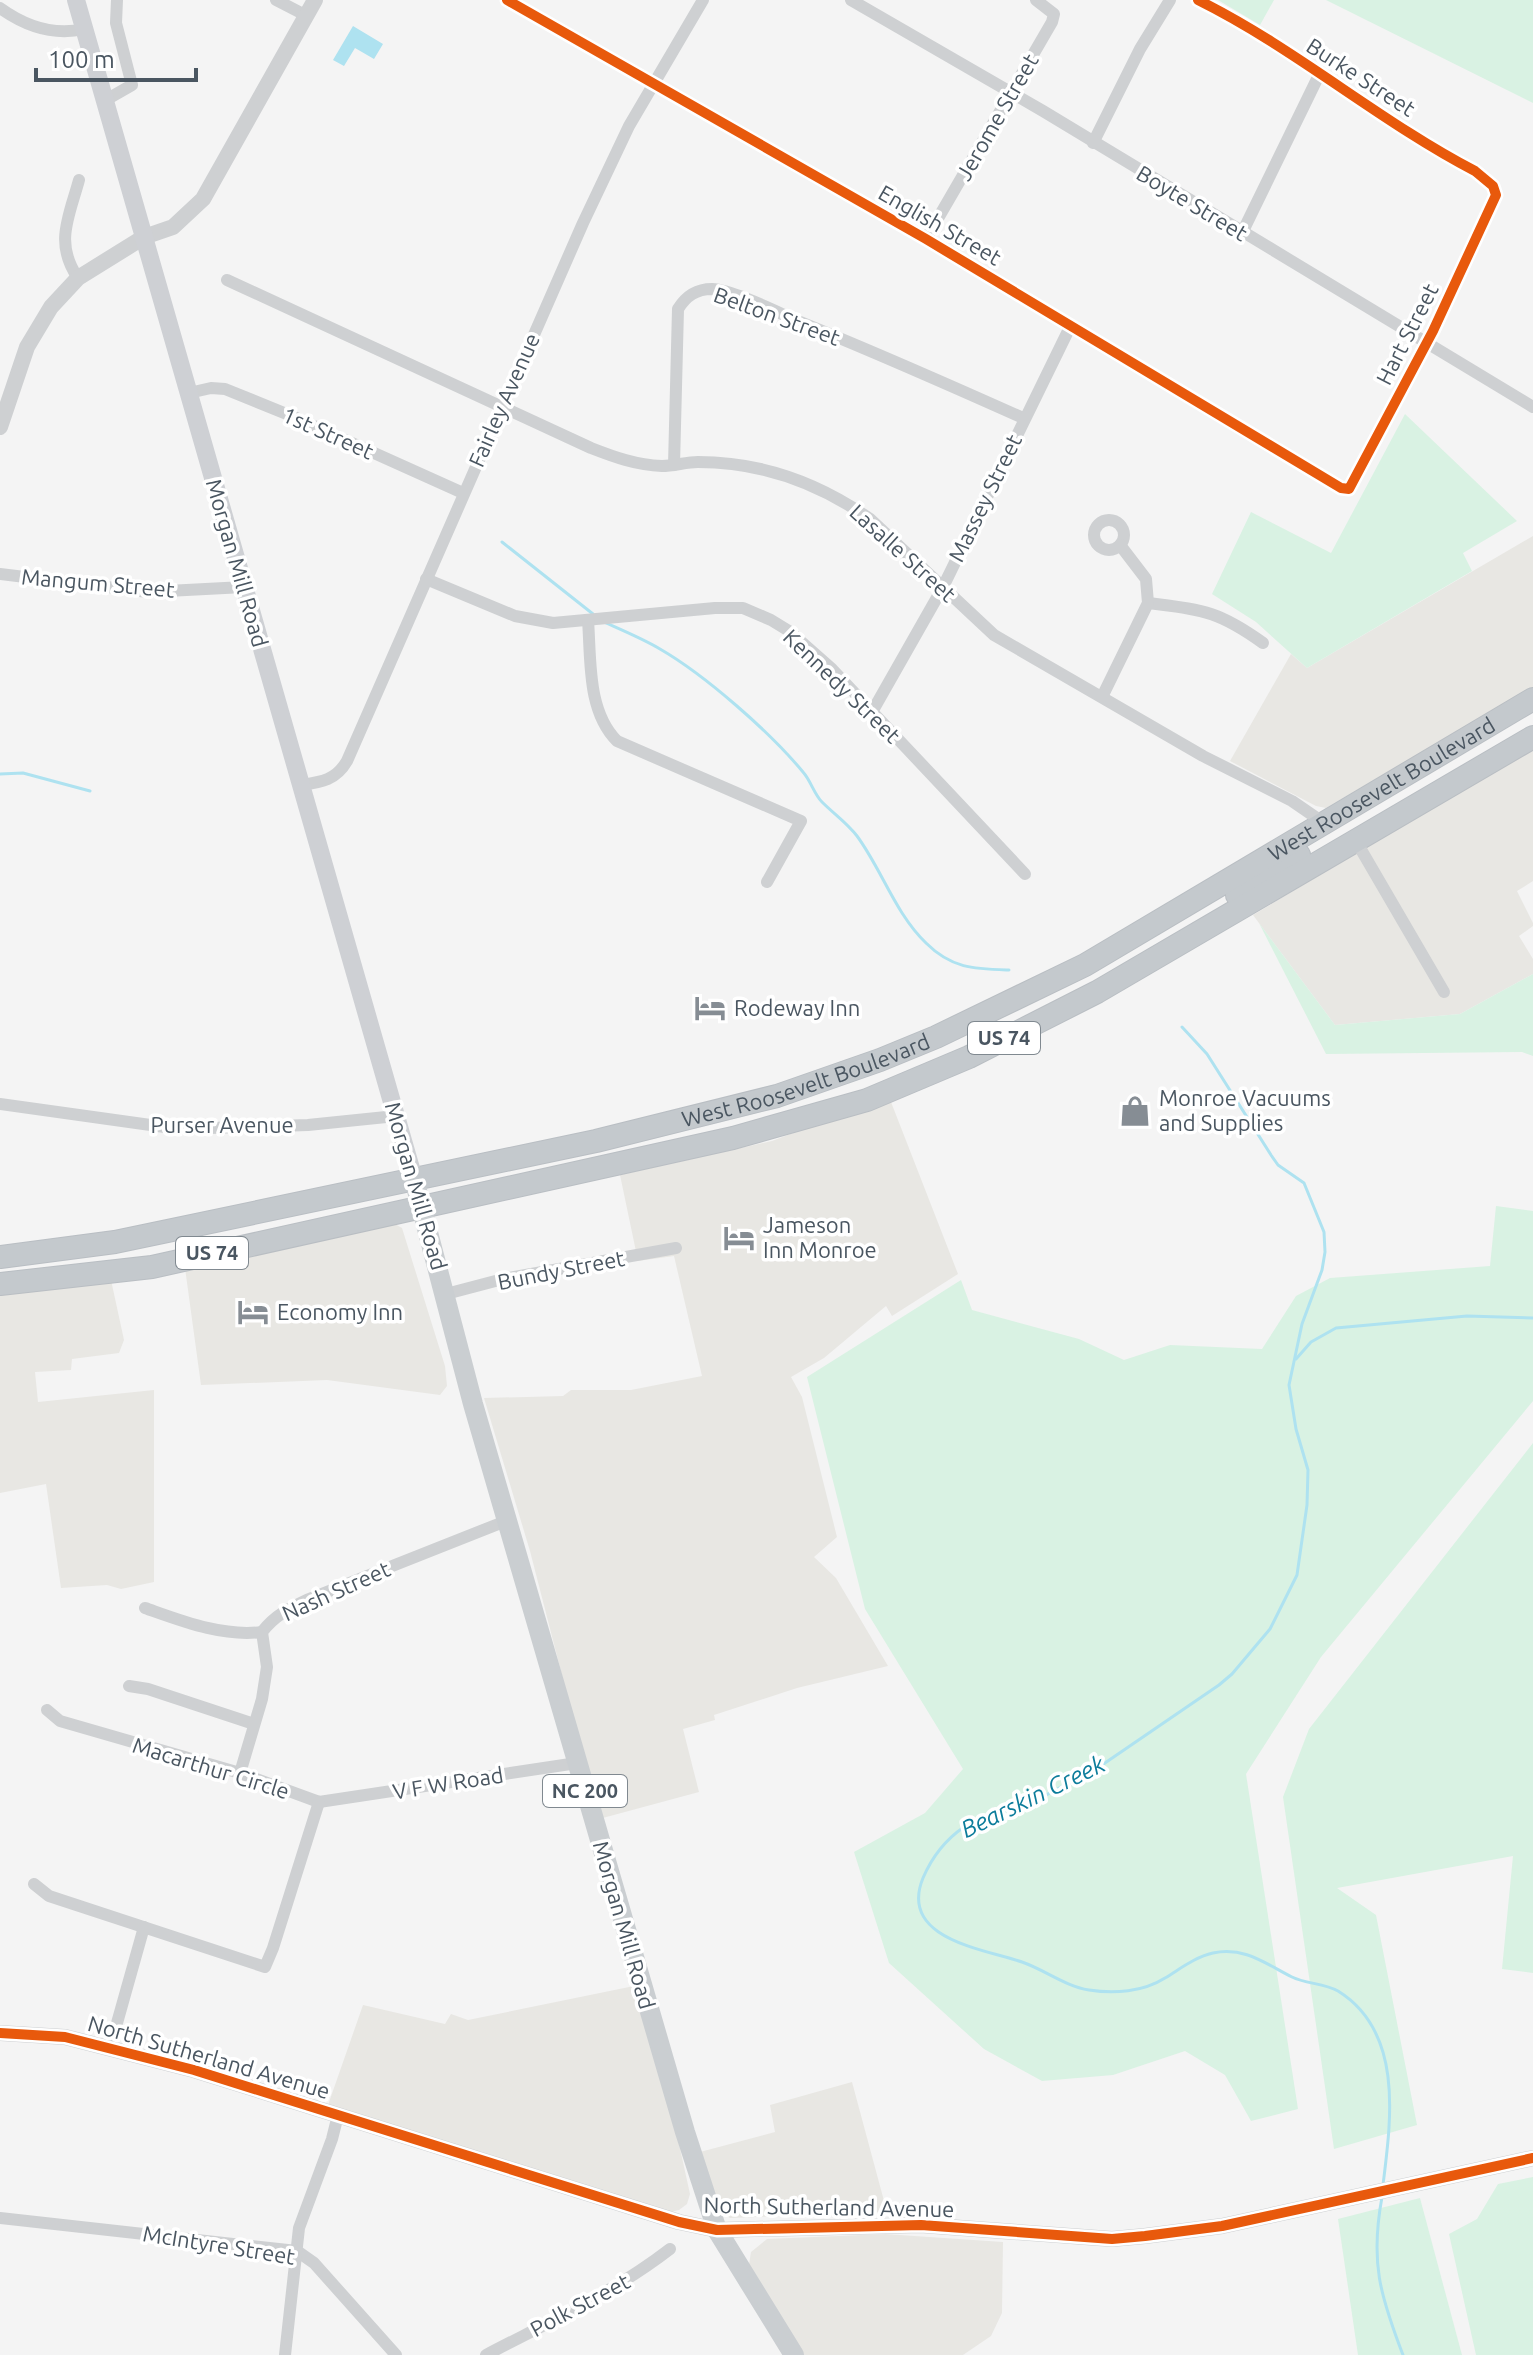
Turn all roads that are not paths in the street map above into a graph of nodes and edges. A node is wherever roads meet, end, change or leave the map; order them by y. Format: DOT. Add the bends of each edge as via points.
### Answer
graph roads {
  1 [pos="76,0"];
  2 [pos="117,0"];
  3 [pos="276,0"];
  4 [pos="315,0"];
  5 [pos="507,0"];
  6 [pos="703,0"];
  7 [pos="851,0"];
  8 [pos="1036,0"];
  9 [pos="1170,0"];
  10 [pos="1198,0"];
  11 [pos="1,10"];
  12 [pos="307,16"];
  13 [pos="84,29"];
  14 [pos="1319,75"];
  15 [pos="654,84"];
  16 [pos="1012,93"];
  17 [pos="104,101"];
  18 [pos="1093,143"];
  19 [pos="79,180"];
  20 [pos="1496,195"];
  21 [pos="1242,233"];
  22 [pos="144,237"];
  23 [pos="926,239"];
  24 [pos="78,278"];
  25 [pos="227,280"];
  26 [pos="1071,325"];
  27 [pos="1426,343"];
  28 [pos="189,393"];
  29 [pos="501,407"];
  30 [pos="1533,407"];
  31 [pos="1023,418"];
  32 [pos="0,427"];
  33 [pos="674,465"];
  34 [pos="1349,489"];
  35 [pos="463,493"];
  36 [pos="1120,545"];
  37 [pos="0,574"];
  38 [pos="426,579"];
  39 [pos="244,587"];
  40 [pos="943,587"];
  41 [pos="1148,603"];
  42 [pos="588,620"];
  43 [pos="1263,643"];
  44 [pos="1102,697"];
  45 [pos="1533,699"];
  46 [pos="872,712"];
  47 [pos="1533,737"];
  48 [pos="301,785"];
  49 [pos="1324,823"];
  50 [pos="1356,841"];
  51 [pos="1245,869"];
  52 [pos="1025,874"];
  53 [pos="767,882"];
  54 [pos="1161,955"];
  55 [pos="1444,992"];
  56 [pos="1079,1001"];
  57 [pos="0,1104"];
  58 [pos="396,1116"];
  59 [pos="414,1179"];
  60 [pos="422,1208"];
  61 [pos="676,1248"];
  62 [pos="0,1257"];
  63 [pos="0,1284"];
  64 [pos="446,1294"];
  65 [pos="506,1521"];
  66 [pos="145,1608"];
  67 [pos="262,1632"];
  68 [pos="129,1686"];
  69 [pos="47,1710"];
  70 [pos="254,1724"];
  71 [pos="577,1763"];
  72 [pos="240,1773"];
  73 [pos="319,1802"];
  74 [pos="34,1884"];
  75 [pos="144,1927"];
  76 [pos="0,2033"];
  77 [pos="110,2048"];
  78 [pos="338,2115"];
  79 [pos="1533,2158"];
  80 [pos="0,2218"];
  81 [pos="717,2230"];
  82 [pos="670,2249"];
  83 [pos="297,2251"];
  84 [pos="285,2355"];
  85 [pos="396,2355"];
  86 [pos="486,2355"];
  87 [pos="794,2355"];
  1 -- 13 [label="main road, Morgan Mill Road"];
  2 -- 17 [label="street" via="116,23 132,85"];
  3 -- 12 [label="street"];
  4 -- 12 [label="street"];
  5 -- 15 [label="street, English Street"];
  6 -- 15 [label="street, Fairley Avenue"];
  7 -- 16 [label="street, Boyte Street"];
  8 -- 16 [label="street, Jerome Street" via="1054,14"];
  9 -- 18 [label="street"];
  10 -- 14 [label="street, Burke Street"];
  11 -- 13 [label="street" via="29,26 68,33"];
  12 -- 22 [label="street" via="203,199 173,227"];
  13 -- 17 [label="main road, Morgan Mill Road"];
  14 -- 20 [label="street, Burke Street" via="1475,171"];
  14 -- 21 [label="street"];
  15 -- 23 [label="street, English Street"];
  15 -- 29 [label="street, Fairley Avenue" via="613,159"];
  16 -- 18 [label="street, Boyte Street"];
  16 -- 23 [label="street, Jerome Street"];
  17 -- 22 [label="main road, Morgan Mill Road"];
  18 -- 21 [label="street, Boyte Street"];
  19 -- 24 [label="street" via="64,236 64,252"];
  20 -- 27 [label="street, Hart Street"];
  21 -- 27 [label="street, Boyte Street"];
  22 -- 24 [label="street"];
  22 -- 28 [label="main road, Morgan Mill Road"];
  23 -- 26 [label="street, English Street"];
  24 -- 32 [label="street" via="34,331"];
  25 -- 29 [label="street, Lasalle Street"];
  26 -- 31 [label="street, Massey Street"];
  26 -- 34 [label="street, English Street" via="1261,442"];
  27 -- 30 [label="street, Boyte Street"];
  27 -- 34 [label="street, Hart Street"];
  28 -- 35 [label="street, 1st Street" via="225,389"];
  28 -- 39 [label="main road, Morgan Mill Road"];
  29 -- 33 [label="street, Lasalle Street" via="623,460"];
  29 -- 35 [label="street, Fairley Avenue"];
  31 -- 33 [label="street, Belton Street" via="761,305 714,289 697,291 678,309"];
  31 -- 40 [label="street, Massey Street"];
  33 -- 40 [label="street, Lasalle Street" via="698,462 758,469 812,485 870,519"];
  35 -- 38 [label="street, Fairley Avenue"];
  36 -- 41 [label="street" via="1146,579"];
  37 -- 39 [label="street, Mangum Street" via="148,592"];
  38 -- 42 [label="street, Kennedy Street" via="526,619"];
  38 -- 48 [label="street, Fairley Avenue" via="341,771"];
  39 -- 48 [label="main road, Morgan Mill Road"];
  40 -- 44 [label="street, Lasalle Street" via="994,635"];
  40 -- 46 [label="street, Massey Street"];
  41 -- 43 [label="street" via="1204,610"];
  41 -- 44 [label="street"];
  42 -- 46 [label="street, Kennedy Street" via="743,608 789,631"];
  42 -- 53 [label="street" via="597,704 617,741 801,821"];
  44 -- 49 [label="street, Lasalle Street"];
  45 -- 49 [label="highway, West Roosevelt Boulevard / US 74"];
  46 -- 52 [label="street, Kennedy Street"];
  47 -- 50 [label="highway, West Roosevelt Boulevard / US 74"];
  48 -- 58 [label="main road, Morgan Mill Road"];
  49 -- 51 [label="highway, West Roosevelt Boulevard / US 74"];
  49 -- 54 [label="highway" via="1329,829 1322,841 1236,895"];
  50 -- 54 [label="highway, West Roosevelt Boulevard / US 74"];
  50 -- 55 [label="street"];
  51 -- 56 [label="highway" via="1190,916 1083,982"];
  51 -- 59 [label="highway, West Roosevelt Boulevard / US 74" via="1085,965 880,1060 777,1096"];
  54 -- 56 [label="highway, West Roosevelt Boulevard / US 74"];
  56 -- 60 [label="highway, West Roosevelt Boulevard / US 74" via="969,1057 867,1100 733,1138"];
  57 -- 58 [label="street, Purser Avenue" via="179,1129"];
  58 -- 59 [label="main road, Morgan Mill Road"];
  59 -- 60 [label="main road, Morgan Mill Road / NC 200"];
  59 -- 62 [label="highway, West Roosevelt Boulevard / US 74" via="115,1242"];
  60 -- 63 [label="highway, West Roosevelt Boulevard / US 74" via="152,1267"];
  60 -- 64 [label="main road, Morgan Mill Road / NC 200"];
  61 -- 64 [label="street, Bundy Street"];
  64 -- 65 [label="main road, Morgan Mill Road / NC 200"];
  65 -- 67 [label="street, Nash Street" via="284,1611"];
  65 -- 71 [label="main road, Morgan Mill Road / NC 200"];
  66 -- 67 [label="street" via="191,1624"];
  67 -- 70 [label="street, Nash Street" via="267,1667"];
  68 -- 70 [label="street"];
  69 -- 72 [label="street, Macarthur Circle" via="60,1721"];
  70 -- 72 [label="street, Nash Street"];
  71 -- 73 [label="street, V F W Road"];
  71 -- 81 [label="main road, Morgan Mill Road / NC 200"];
  72 -- 73 [label="street, Macarthur Circle"];
  73 -- 75 [label="street, Macarthur Circle" via="265,1967"];
  74 -- 75 [label="street, Macarthur Circle" via="49,1896"];
  75 -- 77 [label="street"];
  76 -- 77 [label="street, North Sutherland Avenue" via="65,2037"];
  77 -- 78 [label="street, North Sutherland Avenue"];
  78 -- 81 [label="street, North Sutherland Avenue"];
  78 -- 83 [label="street" via="299,2228"];
  79 -- 81 [label="street, North Sutherland Avenue" via="1222,2226 1112,2239 921,2225"];
  80 -- 83 [label="street, McIntyre Street"];
  81 -- 87 [label="main road, Morgan Mill Road / NC 200"];
  82 -- 86 [label="street, Polk Street" via="598,2297"];
  83 -- 84 [label="street"];
  83 -- 85 [label="street, McIntyre Street" via="314,2263"];
}
